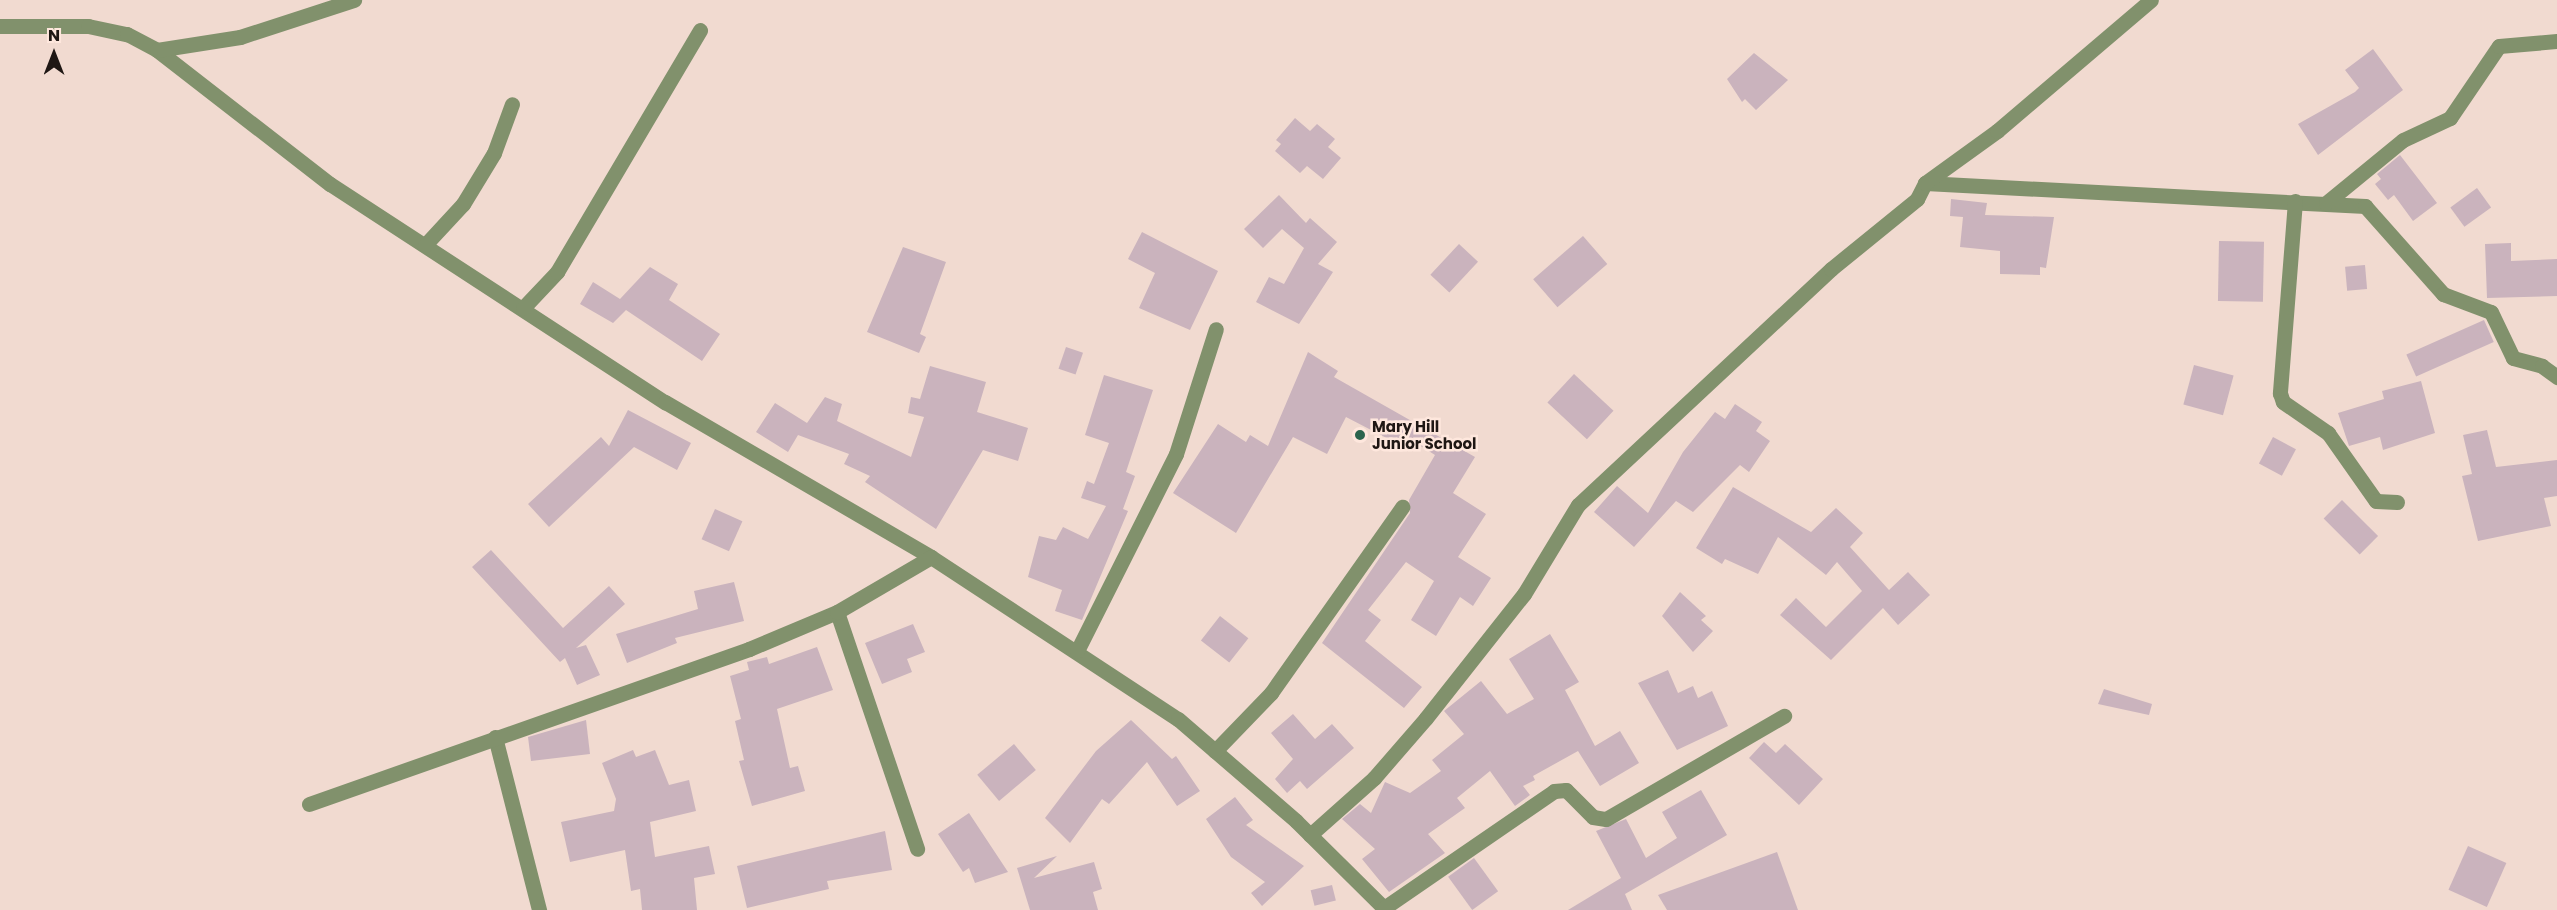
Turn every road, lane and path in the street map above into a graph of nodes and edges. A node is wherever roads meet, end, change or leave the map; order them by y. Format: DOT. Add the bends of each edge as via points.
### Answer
graph roads {
  1 [pos="354,0"];
  2 [pos="2151,0"];
  3 [pos="0,26"];
  4 [pos="700,30"];
  5 [pos="2557,41"];
  6 [pos="157,50"];
  7 [pos="512,104"];
  8 [pos="1925,183"];
  9 [pos="2295,201"];
  10 [pos="2326,203"];
  11 [pos="425,245"];
  12 [pos="523,308"];
  13 [pos="1216,329"];
  14 [pos="2557,378"];
  15 [pos="2397,502"];
  16 [pos="1402,507"];
  17 [pos="931,557"];
  18 [pos="837,612"];
  19 [pos="1077,651"];
  20 [pos="1784,716"];
  21 [pos="495,737"];
  22 [pos="1215,751"];
  23 [pos="309,804"];
  24 [pos="1310,835"];
  25 [pos="917,849"];
  26 [pos="1385,909"];
  27 [pos="539,910"];
  1 -- 6 [label="street" via="240,37"];
  2 -- 8 [label="street" via="1997,131"];
  3 -- 6 [label="street" via="88,26 127,34"];
  4 -- 12 [label="street" via="557,272"];
  5 -- 10 [label="street" via="2499,46 2450,117 2403,140"];
  6 -- 11 [label="street" via="330,184"];
  7 -- 11 [label="street" via="494,153 463,204"];
  8 -- 9 [label="street"];
  8 -- 24 [label="street" via="1917,199 1831,269 1578,505 1524,594 1433,710 1374,778"];
  9 -- 10 [label="street"];
  9 -- 15 [label="street" via="2280,393 2283,402 2328,433 2376,501"];
  10 -- 14 [label="street" via="2355,204 2375,212 2443,294 2491,312 2508,352"];
  11 -- 12 [label="street"];
  12 -- 17 [label="street" via="665,402"];
  13 -- 19 [label="street" via="1176,454"];
  16 -- 22 [label="street" via="1271,693"];
  17 -- 18 [label="street"];
  17 -- 19 [label="street"];
  18 -- 21 [label="street"];
  18 -- 25 [label="street"];
  19 -- 22 [label="street" via="1178,719"];
  20 -- 26 [label="street" via="1606,819 1593,817 1566,790 1554,791"];
  21 -- 23 [label="street"];
  21 -- 27 [label="street"];
  22 -- 24 [label="street"];
  24 -- 26 [label="street"];
}
